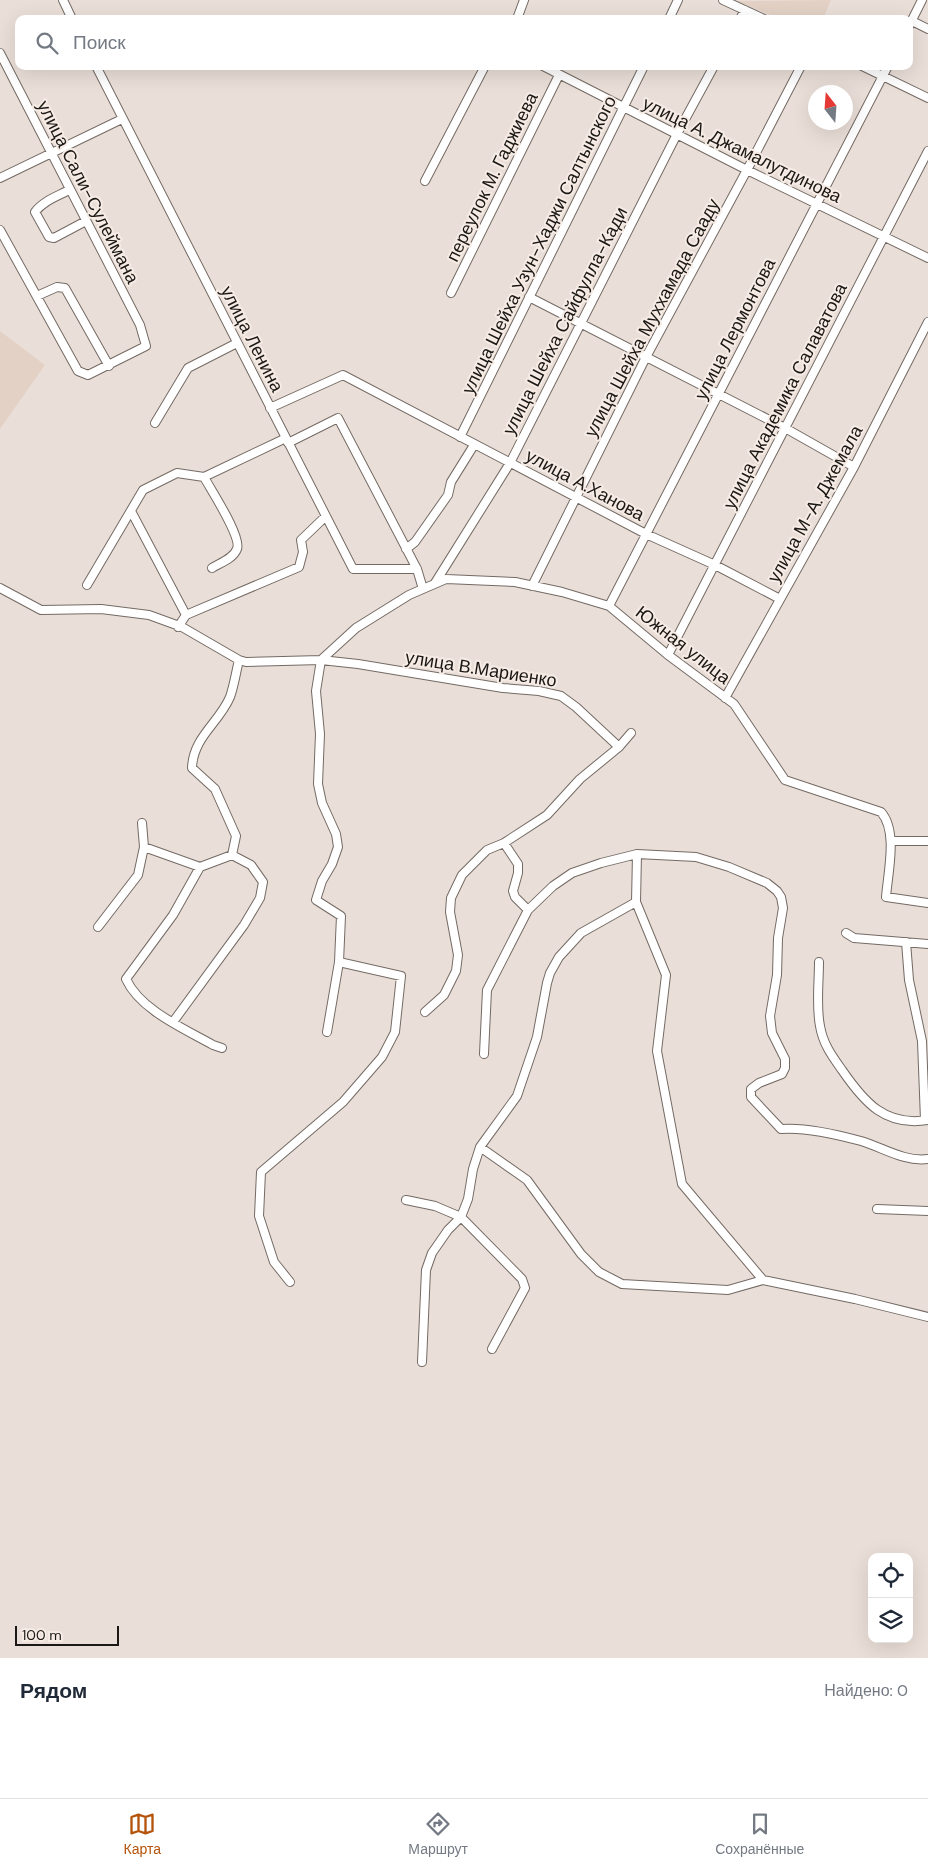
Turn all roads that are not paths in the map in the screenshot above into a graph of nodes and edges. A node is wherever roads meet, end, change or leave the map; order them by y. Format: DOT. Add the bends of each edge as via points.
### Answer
graph roads {
  1 [pos="63,0"];
  2 [pos="524,0"];
  3 [pos="678,0"];
  4 [pos="723,0"];
  5 [pos="922,0"];
  6 [pos="745,10"];
  7 [pos="70,15"];
  8 [pos="518,15"];
  9 [pos="671,15"];
  10 [pos="742,15"];
  11 [pos="756,15"];
  12 [pos="913,20"];
  13 [pos="913,25"];
  14 [pos="928,29"];
  15 [pos="0,53"];
  16 [pos="98,70"];
  17 [pos="484,70"];
  18 [pos="551,70"];
  19 [pos="642,70"];
  20 [pos="712,70"];
  21 [pos="799,70"];
  22 [pos="870,70"];
  23 [pos="886,70"];
  24 [pos="560,75"];
  25 [pos="883,76"];
  26 [pos="928,98"];
  27 [pos="623,108"];
  28 [pos="122,119"];
  29 [pos="677,134"];
  30 [pos="928,151"];
  31 [pos="50,154"];
  32 [pos="747,170"];
  33 [pos="0,178"];
  34 [pos="425,181"];
  35 [pos="69,190"];
  36 [pos="816,203"];
  37 [pos="86,221"];
  38 [pos="0,230"];
  39 [pos="884,236"];
  40 [pos="928,258"];
  41 [pos="451,292"];
  42 [pos="37,296"];
  43 [pos="529,297"];
  44 [pos="928,322"];
  45 [pos="581,324"];
  46 [pos="236,342"];
  47 [pos="646,357"];
  48 [pos="109,366"];
  49 [pos="718,394"];
  50 [pos="270,408"];
  51 [pos="155,424"];
  52 [pos="785,428"];
  53 [pos="460,437"];
  54 [pos="287,441"];
  55 [pos="474,444"];
  56 [pos="510,463"];
  57 [pos="854,467"];
  58 [pos="204,477"];
  59 [pos="576,498"];
  60 [pos="131,511"];
  61 [pos="326,516"];
  62 [pos="646,534"];
  63 [pos="406,549"];
  64 [pos="715,565"];
  65 [pos="212,568"];
  66 [pos="417,569"];
  67 [pos="87,585"];
  68 [pos="434,585"];
  69 [pos="532,586"];
  70 [pos="0,588"];
  71 [pos="423,589"];
  72 [pos="780,599"];
  73 [pos="610,606"];
  74 [pos="186,615"];
  75 [pos="178,627"];
  76 [pos="668,655"];
  77 [pos="239,660"];
  78 [pos="321,660"];
  79 [pos="725,698"];
  80 [pos="631,733"];
  81 [pos="619,747"];
  82 [pos="142,823"];
  83 [pos="891,840"];
  84 [pos="928,841"];
  85 [pos="504,843"];
  86 [pos="144,847"];
  87 [pos="637,854"];
  88 [pos="232,855"];
  89 [pos="200,867"];
  90 [pos="636,902"];
  91 [pos="928,903"];
  92 [pos="528,910"];
  93 [pos="98,927"];
  94 [pos="846,933"];
  95 [pos="906,942"];
  96 [pos="928,944"];
  97 [pos="339,962"];
  98 [pos="819,962"];
  99 [pos="425,1012"];
  100 [pos="173,1022"];
  101 [pos="327,1032"];
  102 [pos="222,1048"];
  103 [pos="484,1054"];
  104 [pos="926,1120"];
  105 [pos="480,1146"];
  106 [pos="928,1159"];
  107 [pos="406,1200"];
  108 [pos="877,1208"];
  109 [pos="928,1211"];
  110 [pos="461,1217"];
  111 [pos="763,1280"];
  112 [pos="290,1282"];
  113 [pos="928,1317"];
  114 [pos="492,1349"];
  115 [pos="422,1362"];
  1 -- 7 [label="street"];
  2 -- 8 [label="street"];
  3 -- 9 [label="street"];
  4 -- 6 [label="street"];
  5 -- 12 [label="street"];
  6 -- 10 [label="street"];
  6 -- 11 [label="street"];
  13 -- 14 [label="street"];
  15 -- 31 [label="street, улица Сали-Сулеймана"];
  16 -- 28 [label="street, улица Ленина"];
  17 -- 34 [label="street"];
  18 -- 24 [label="street, улица А. Джамалутдинова"];
  19 -- 27 [label="street, улица Шейха Узун-Хаджи Салтынского"];
  20 -- 29 [label="street, улица Шейха Сайфулла-Кади"];
  21 -- 32 [label="street, улица Шейха Муххамада Сааду"];
  22 -- 25 [label="street"];
  23 -- 25 [label="street, улица Лермонтова"];
  24 -- 27 [label="street, улица А. Джамалутдинова"];
  24 -- 41 [label="street, переулок М. Гаджиева"];
  25 -- 26 [label="street"];
  25 -- 36 [label="street, улица Лермонтова"];
  27 -- 29 [label="street, улица А. Джамалутдинова"];
  27 -- 43 [label="street, улица Шейха Узун-Хаджи Салтынского"];
  28 -- 31 [label="street"];
  28 -- 46 [label="street, улица Ленина"];
  29 -- 32 [label="street, улица А. Джамалутдинова"];
  29 -- 45 [label="street, улица Шейха Сайфулла-Кади"];
  30 -- 39 [label="street, улица Академика Салаватова"];
  31 -- 33 [label="street"];
  31 -- 35 [label="street, улица Сали-Сулеймана"];
  32 -- 36 [label="street, улица А. Джамалутдинова"];
  32 -- 47 [label="street, улица Шейха Муххамада Сааду"];
  35 -- 37 [label="street, улица Сали-Сулеймана"];
  35 -- 37 [label="street" via="35,212 49,236 54,238"];
  36 -- 39 [label="street, улица А. Джамалутдинова"];
  36 -- 49 [label="street, улица Лермонтова"];
  37 -- 48 [label="street, улица Сали-Сулеймана" via="140,325 146,346"];
  38 -- 42 [label="street"];
  39 -- 40 [label="street, улица А. Джамалутдинова"];
  39 -- 52 [label="street, улица Академика Салаватова"];
  42 -- 48 [label="street" via="78,371 88,375"];
  42 -- 48 [label="street" via="57,287 65,288"];
  43 -- 45 [label="street"];
  43 -- 53 [label="street, улица Шейха Узун-Хаджи Салтынского"];
  44 -- 57 [label="street, улица М-А. Джемала"];
  45 -- 47 [label="street"];
  45 -- 56 [label="street, улица Шейха Сайфулла-Кади"];
  46 -- 50 [label="street, улица Ленина"];
  46 -- 51 [label="street" via="188,368"];
  47 -- 49 [label="street"];
  47 -- 59 [label="street, улица Шейха Муххамада Сааду"];
  49 -- 52 [label="street"];
  49 -- 62 [label="street, улица Лермонтова"];
  50 -- 53 [label="street, улица А.Ханова" via="343,375"];
  50 -- 54 [label="street, улица Ленина"];
  52 -- 57 [label="street"];
  52 -- 64 [label="street, улица Академика Салаватова"];
  53 -- 55 [label="street, улица А.Ханова"];
  54 -- 58 [label="street"];
  54 -- 61 [label="street, улица Ленина"];
  54 -- 63 [label="street" via="338,418"];
  55 -- 56 [label="street, улица А.Ханова"];
  55 -- 63 [label="street" via="451,482 448,495"];
  56 -- 59 [label="street, улица А.Ханова"];
  56 -- 68 [label="street, улица Шейха Сайфулла-Кади"];
  57 -- 72 [label="street, улица М-А. Джемала"];
  58 -- 60 [label="street" via="177,474 143,490"];
  58 -- 65 [label="street" via="235,532 238,544 232,556"];
  59 -- 62 [label="street, улица А.Ханова"];
  59 -- 69 [label="street, улица Шейха Муххамада Сааду"];
  60 -- 67 [label="street"];
  60 -- 74 [label="street"];
  61 -- 66 [label="street, улица Ленина" via="353,569"];
  61 -- 74 [label="street" via="301,540 303,552 299,566"];
  62 -- 64 [label="street, улица А.Ханова"];
  62 -- 73 [label="street, улица Лермонтова"];
  63 -- 66 [label="street"];
  64 -- 72 [label="street, улица А.Ханова"];
  64 -- 76 [label="street, улица Академика Салаватова"];
  66 -- 71 [label="street"];
  68 -- 69 [label="street, Южная улица" via="446,580 515,582"];
  68 -- 71 [label="street, Южная улица"];
  69 -- 73 [label="street, Южная улица"];
  70 -- 75 [label="street" via="41,610 102,609 149,615"];
  71 -- 78 [label="street, Южная улица" via="356,628"];
  72 -- 79 [label="street, улица М-А. Джемала"];
  73 -- 76 [label="street, Южная улица"];
  74 -- 75 [label="street"];
  75 -- 77 [label="street"];
  76 -- 79 [label="street, Южная улица"];
  77 -- 78 [label="street, улица В.Мариенко"];
  77 -- 88 [label="street" via="230,698 197,746 192,768 216,789 236,836"];
  78 -- 81 [label="street, улица В.Мариенко" via="561,696"];
  78 -- 97 [label="street" via="316,691 320,734 318,784 338,847 316,900 341,916"];
  79 -- 83 [label="street, Южная улица" via="734,704 785,780 881,812 887,818"];
  80 -- 81 [label="street"];
  81 -- 85 [label="street" via="580,779 547,815"];
  82 -- 86 [label="street"];
  83 -- 84 [label="street"];
  83 -- 91 [label="street, Южная улица" via="886,897"];
  85 -- 92 [label="street" via="518,864 513,891 515,897"];
  85 -- 99 [label="street" via="487,850 454,888 450,912 458,956 456,971 444,995"];
  86 -- 89 [label="street"];
  86 -- 93 [label="street" via="138,875"];
  87 -- 90 [label="street"];
  87 -- 92 [label="street" via="572,873"];
  87 -- 106 [label="street" via="711,860 766,883 781,897 783,908 777,976 770,1016 772,1033 785,1059 785,1068 782,1074 751,1089 751,1097 781,1129 794,1128 862,1141 906,1158"];
  88 -- 89 [label="street"];
  88 -- 100 [label="street" via="251,865 263,882 260,898 244,926"];
  89 -- 100 [label="street" via="173,915 126,979 156,1014"];
  90 -- 105 [label="street" via="581,933 559,957 547,983 537,1037 517,1096"];
  90 -- 111 [label="street" via="666,975 657,1051 682,1184"];
  92 -- 103 [label="street" via="487,990"];
  94 -- 95 [label="street" via="854,938"];
  95 -- 96 [label="street"];
  95 -- 104 [label="street" via="909,980 922,1041"];
  97 -- 101 [label="street"];
  97 -- 112 [label="street" via="401,976 395,1032 382,1057 343,1102 261,1172 260,1216 274,1262"];
  98 -- 104 [label="street" via="819,1024 829,1053 859,1095 875,1109 900,1121"];
  100 -- 102 [label="street"];
  105 -- 110 [label="street"];
  105 -- 111 [label="street" via="527,1180 581,1254 599,1272 622,1284 728,1290"];
  107 -- 110 [label="street" via="435,1206"];
  108 -- 109 [label="street"];
  110 -- 114 [label="street" via="522,1279 525,1288"];
  110 -- 115 [label="street" via="432,1253 426,1270"];
  111 -- 113 [label="street"];
}
